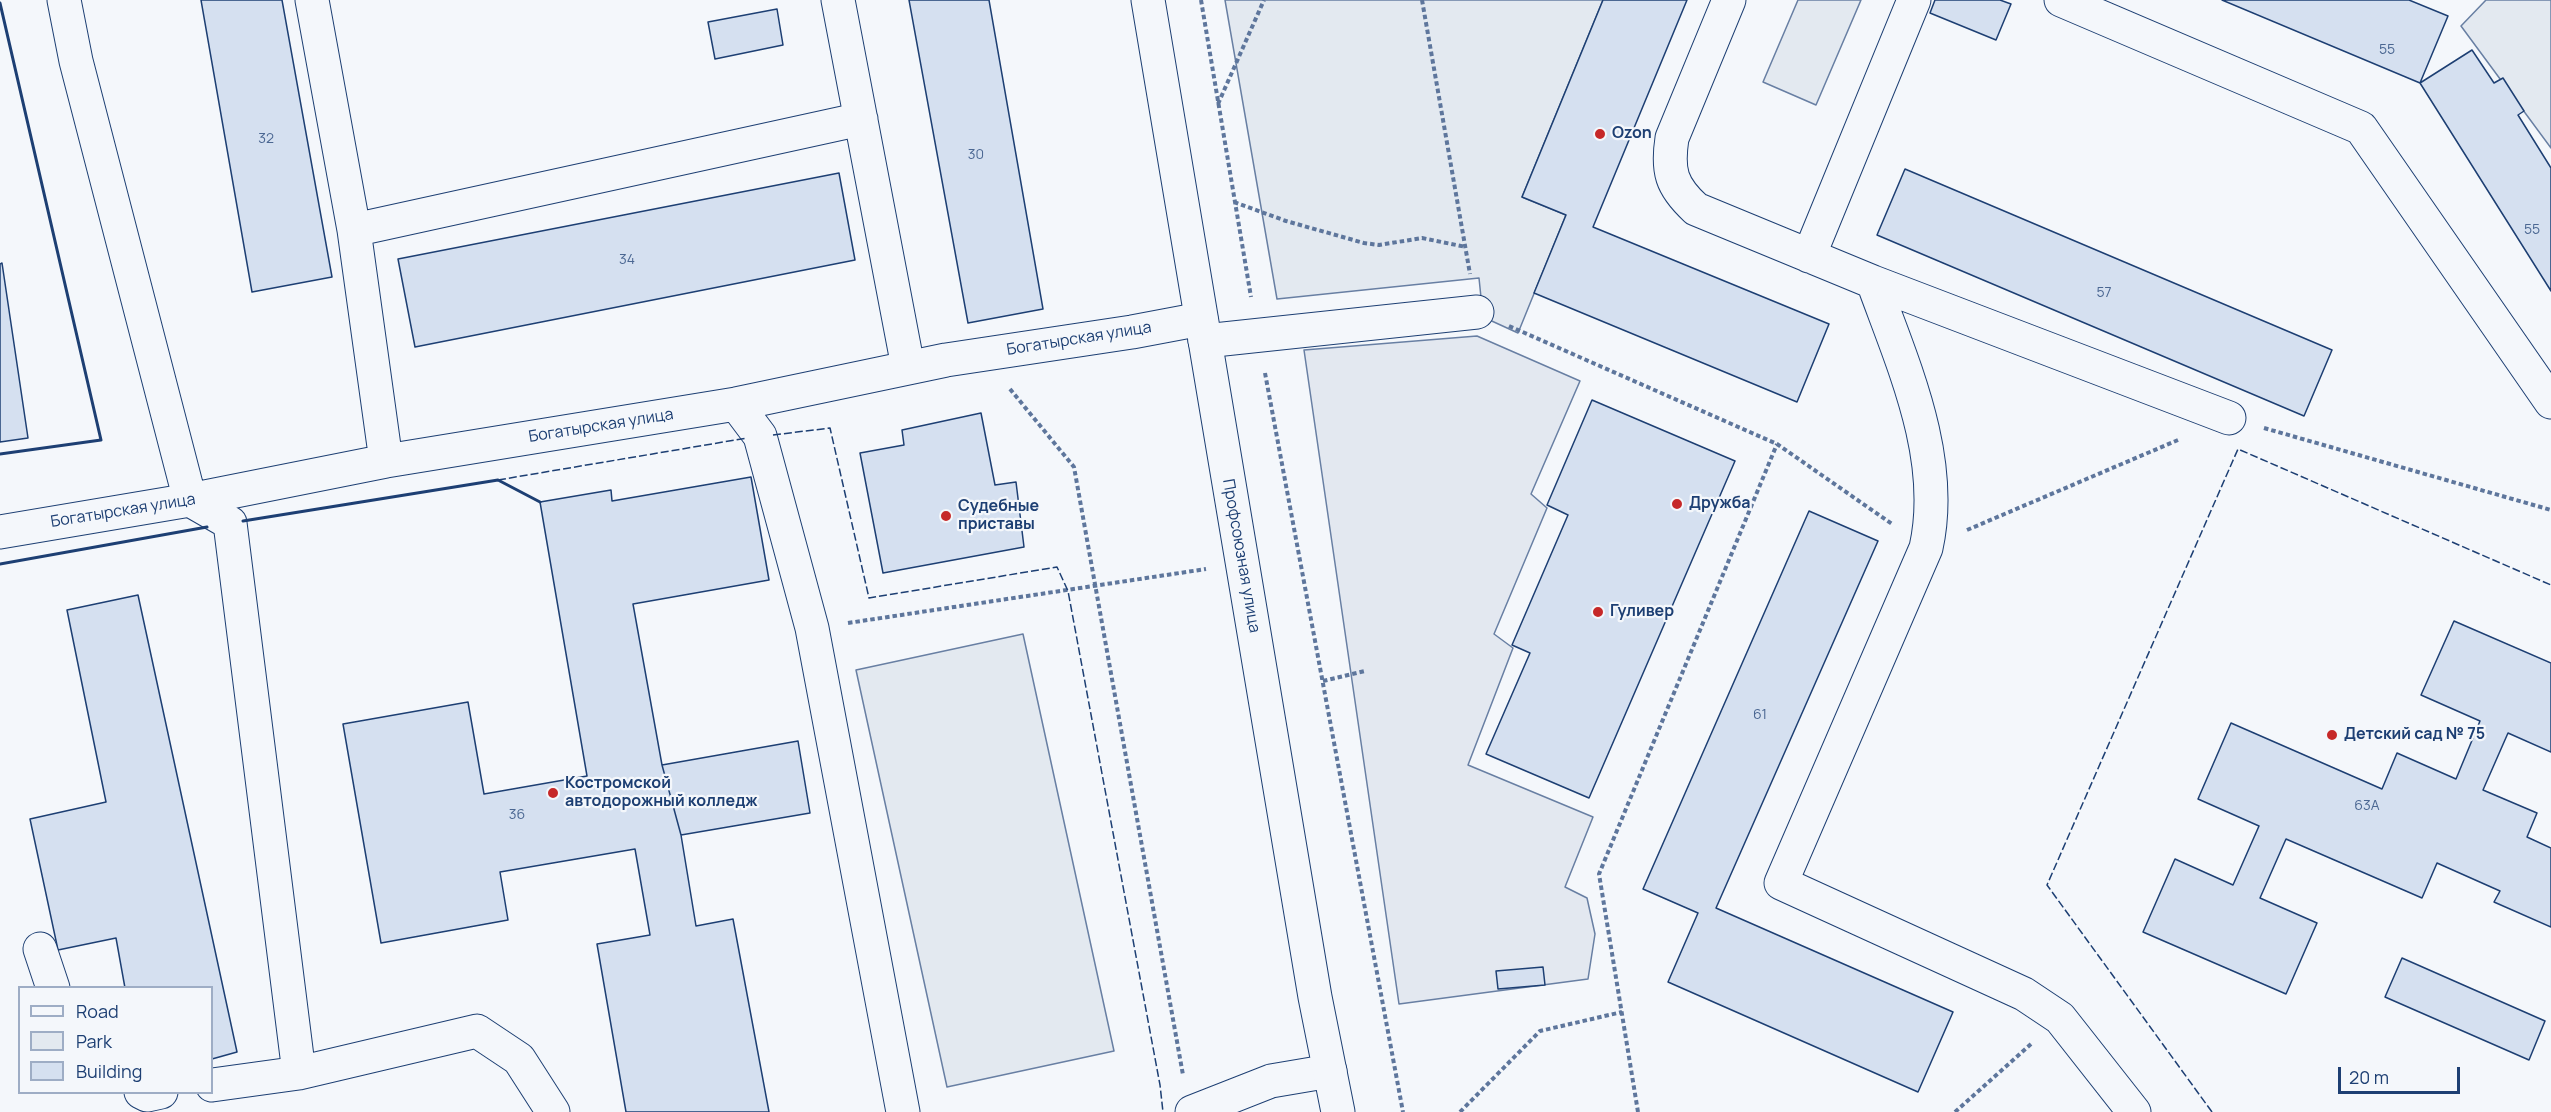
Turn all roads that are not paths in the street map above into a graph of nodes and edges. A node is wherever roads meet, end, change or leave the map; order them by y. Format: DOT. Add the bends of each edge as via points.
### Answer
graph roads {
  1 [pos="64,0"];
  2 [pos="312,0"];
  3 [pos="838,0"];
  4 [pos="1148,0"];
  5 [pos="1729,0"];
  6 [pos="1914,0"];
  7 [pos="2061,0"];
  8 [pos="861,119"];
  9 [pos="354,230"];
  10 [pos="1809,256"];
  11 [pos="1873,282"];
  12 [pos="1477,312"];
  13 [pos="1203,330"];
  14 [pos="908,367"];
  15 [pos="2551,402"];
  16 [pos="736,404"];
  17 [pos="2229,418"];
  18 [pos="386,461"];
  19 [pos="190,500"];
  20 [pos="0,531"];
  21 [pos="40,949"];
  22 [pos="53,986"];
  23 [pos="1330,1071"];
  24 [pos="299,1073"];
  25 [pos="213,1085"];
  26 [pos="2124,1108"];
  27 [pos="553,1112"];
  28 [pos="903,1112"];
  29 [pos="1192,1112"];
  30 [pos="1338,1112"];
  1 -- 19 [label="street" via="76,61"];
  2 -- 9 [label="street"];
  3 -- 8 [label="street"];
  4 -- 13 [label="street, Профсоюзная улица"];
  5 -- 10 [label="street" via="1672,138 1672,180 1696,209"];
  6 -- 10 [label="street"];
  7 -- 15 [label="street" via="2361,128"];
  8 -- 9 [label="street"];
  8 -- 14 [label="street"];
  9 -- 18 [label="street"];
  10 -- 11 [label="street"];
  11 -- 17 [label="street"];
  11 -- 26 [label="street" via="1899,353 1924,441 1932,501 1926,548 1781,883 2024,994 2060,1018"];
  12 -- 13 [label="street, Богатырская улица" via="1258,335"];
  13 -- 14 [label="street, Богатырская улица" via="1132,332"];
  13 -- 23 [label="street, Профсоюзная улица"];
  14 -- 16 [label="street, Богатырская улица"];
  16 -- 18 [label="street, Богатырская улица"];
  16 -- 28 [label="street" via="760,436 812,628"];
  18 -- 19 [label="street, Богатырская улица"];
  19 -- 20 [label="street, Богатырская улица"];
  19 -- 24 [label="street" via="230,523"];
  21 -- 22 [label="street"];
  23 -- 29 [label="street" via="1271,1081"];
  23 -- 30 [label="street, Профсоюзная улица"];
  24 -- 25 [label="street"];
  24 -- 27 [label="street" via="477,1031 519,1059"];
}
